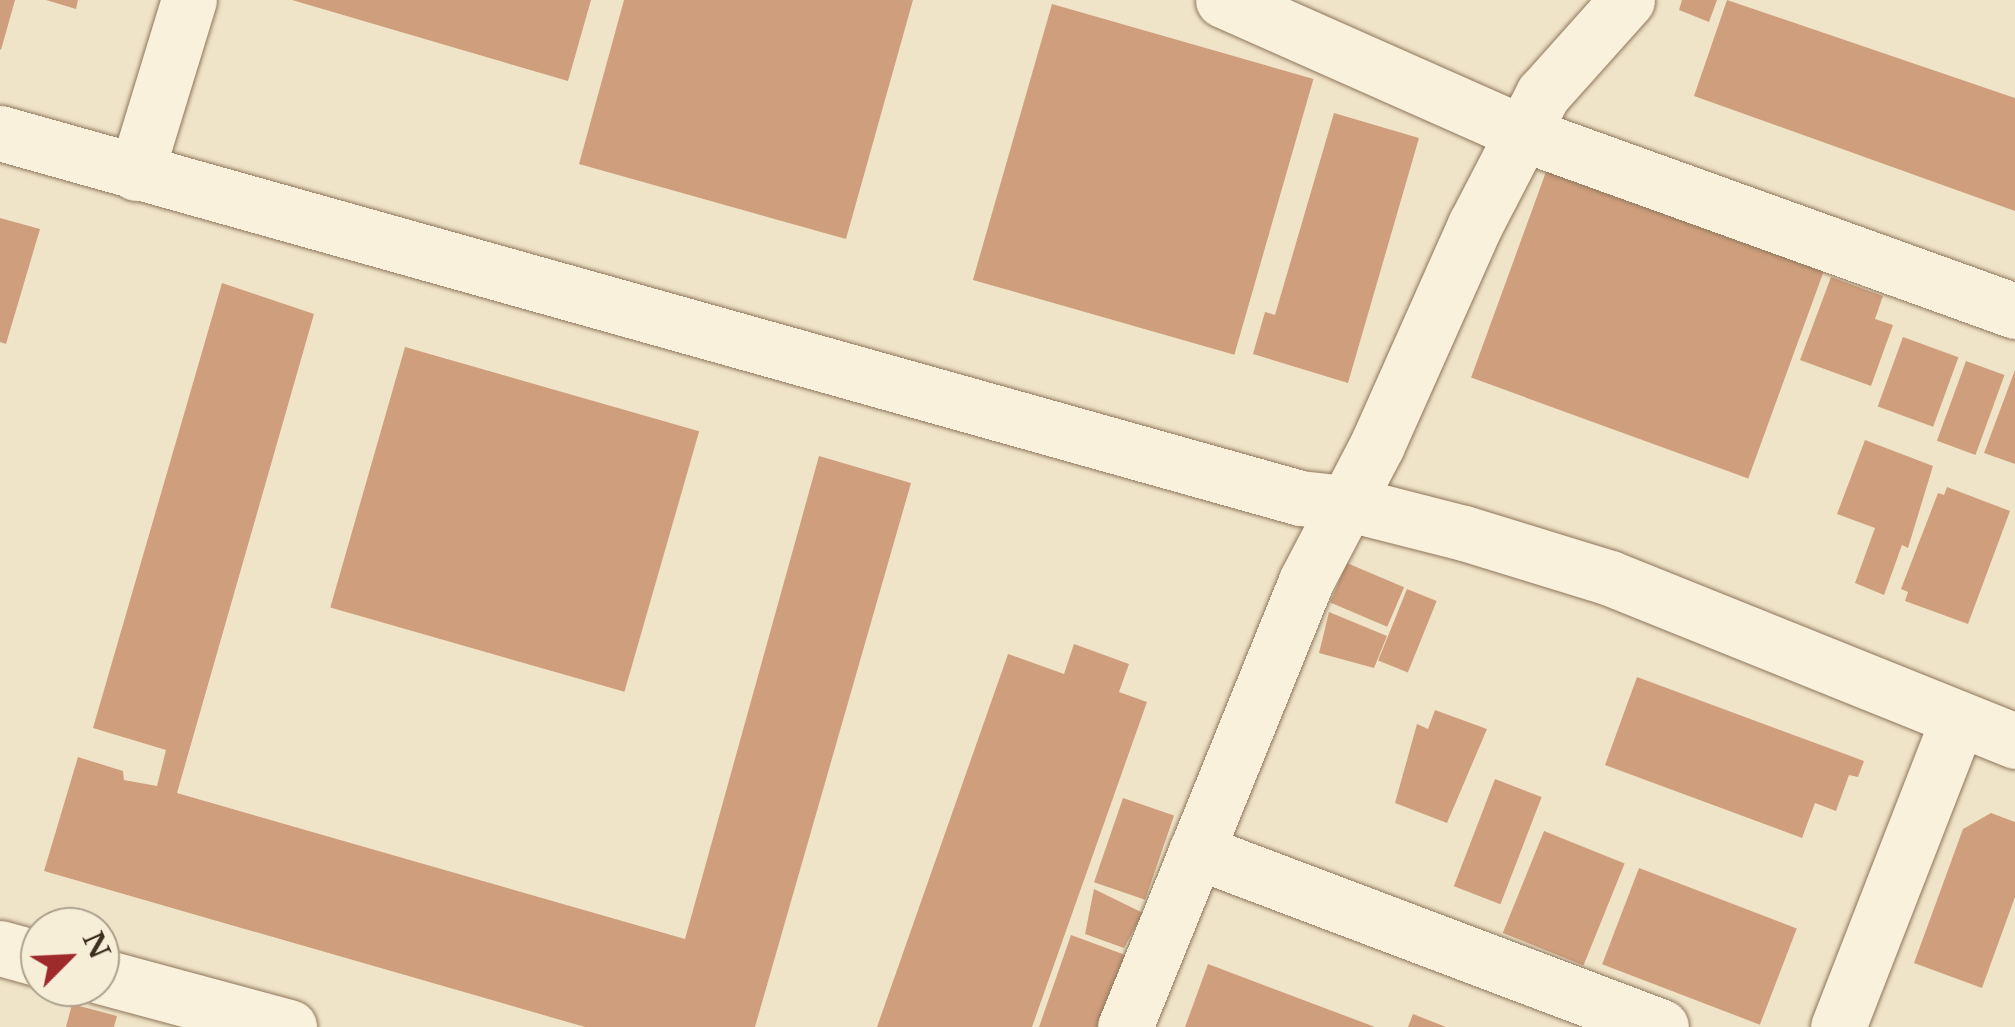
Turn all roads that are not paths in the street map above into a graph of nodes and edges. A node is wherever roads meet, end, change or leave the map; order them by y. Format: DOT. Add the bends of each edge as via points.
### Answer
graph roads {
  1 [pos="188,0"];
  2 [pos="1223,0"];
  3 [pos="1627,0"];
  4 [pos="1520,132"];
  5 [pos="0,133"];
  6 [pos="136,173"];
  7 [pos="2015,312"];
  8 [pos="1346,502"];
  9 [pos="1958,718"];
  10 [pos="2015,741"];
  11 [pos="1196,851"];
  12 [pos="120,981"];
  13 [pos="1548,1008"];
  14 [pos="289,1027"];
  15 [pos="1125,1027"];
  16 [pos="1661,1027"];
  17 [pos="1838,1027"];
  1 -- 6 [label="street"];
  2 -- 4 [label="street"];
  3 -- 4 [label="street" via="1544,94"];
  4 -- 7 [label="street"];
  4 -- 8 [label="street"];
  5 -- 6 [label="street"];
  6 -- 8 [label="street" via="1300,498"];
  8 -- 9 [label="street" via="1610,578"];
  8 -- 11 [label="street" via="1306,581"];
  9 -- 10 [label="street"];
  9 -- 17 [label="street"];
  11 -- 13 [label="street"];
  11 -- 15 [label="street"];
  12 -- 14 [label="street"];
  13 -- 16 [label="street"];
}
